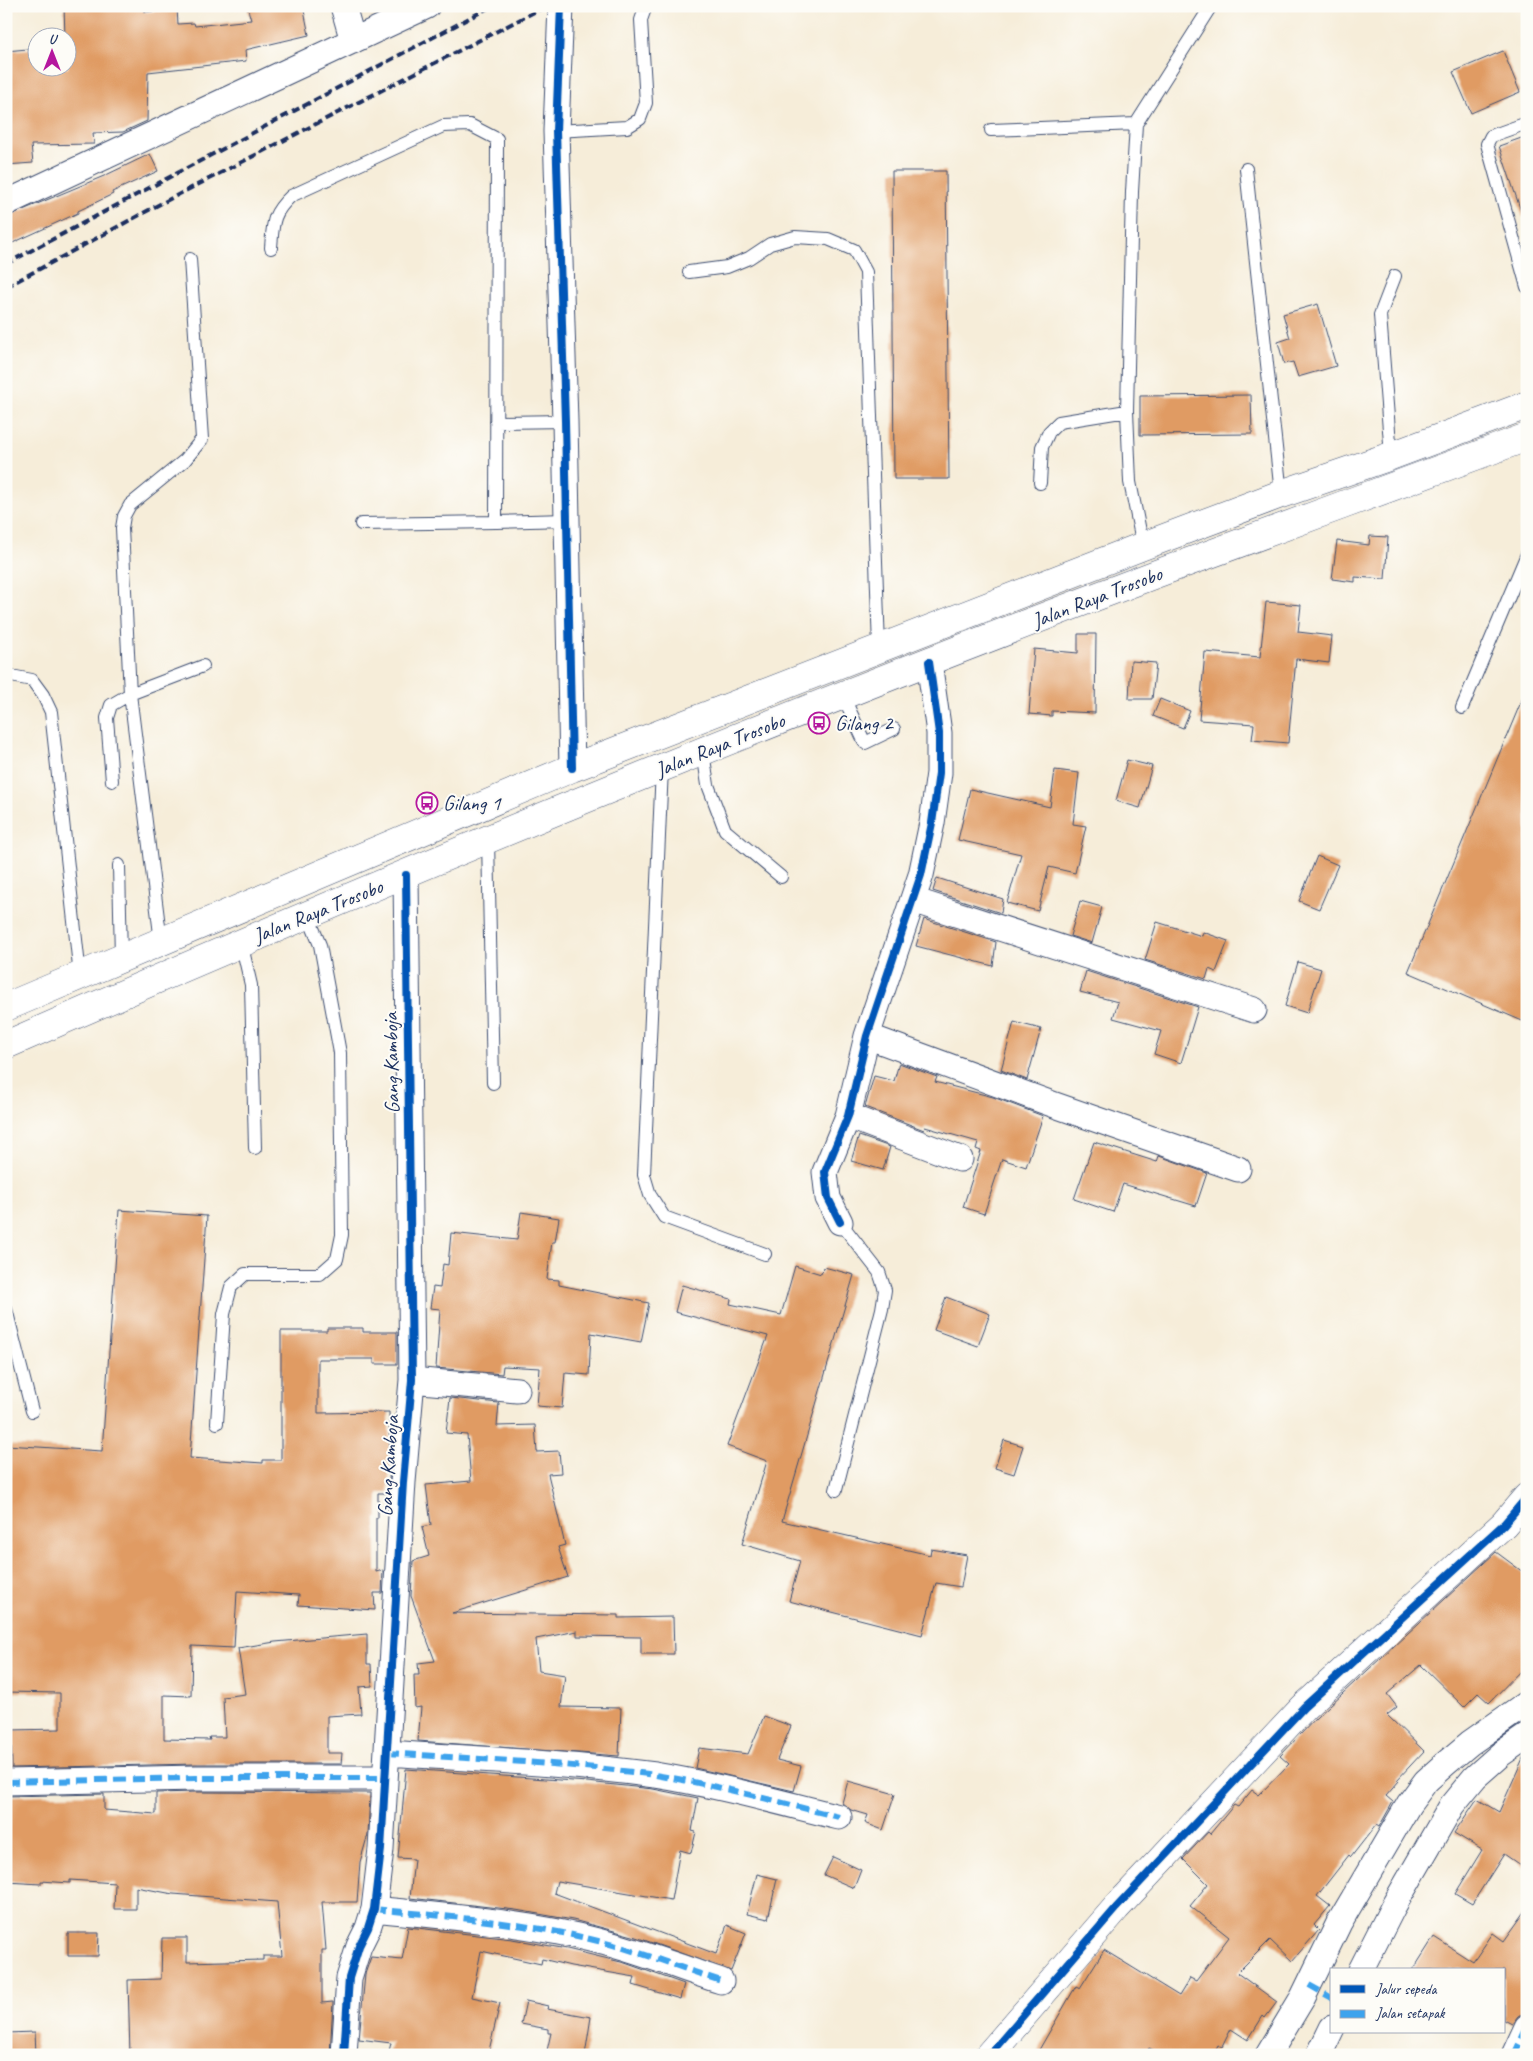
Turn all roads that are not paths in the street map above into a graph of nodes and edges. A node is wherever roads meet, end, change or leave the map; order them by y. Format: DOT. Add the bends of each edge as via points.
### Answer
graph roads {
  1 [pos="343,6"];
  2 [pos="427,6"];
  3 [pos="561,6"];
  4 [pos="646,6"];
  5 [pos="1211,6"];
  6 [pos="353,41"];
  7 [pos="1527,123"];
  8 [pos="1136,124"];
  9 [pos="991,130"];
  10 [pos="556,131"];
  11 [pos="1246,169"];
  12 [pos="6,204"];
  13 [pos="271,248"];
  14 [pos="190,259"];
  15 [pos="689,272"];
  16 [pos="1396,276"];
  17 [pos="1527,287"];
  18 [pos="1527,405"];
  19 [pos="1127,410"];
  20 [pos="565,421"];
  21 [pos="496,422"];
  22 [pos="1527,437"];
  23 [pos="1391,456"];
  24 [pos="1040,483"];
  25 [pos="1280,494"];
  26 [pos="567,520"];
  27 [pos="496,522"];
  28 [pos="361,524"];
  29 [pos="1144,546"];
  30 [pos="1527,554"];
  31 [pos="879,648"];
  32 [pos="929,662"];
  33 [pos="203,666"];
  34 [pos="7,671"];
  35 [pos="130,694"];
  36 [pos="843,696"];
  37 [pos="1462,708"];
  38 [pos="894,729"];
  39 [pos="703,752"];
  40 [pos="572,768"];
  41 [pos="662,768"];
  42 [pos="112,780"];
  43 [pos="488,839"];
  44 [pos="119,866"];
  45 [pos="406,875"];
  46 [pos="781,877"];
  47 [pos="913,900"];
  48 [pos="308,916"];
  49 [pos="161,942"];
  50 [pos="241,942"];
  51 [pos="121,959"];
  52 [pos="80,976"];
  53 [pos="6,1007"];
  54 [pos="1254,1010"];
  55 [pos="867,1036"];
  56 [pos="6,1045"];
  57 [pos="493,1083"];
  58 [pos="848,1116"];
  59 [pos="255,1148"];
  60 [pos="960,1159"];
  61 [pos="1238,1169"];
  62 [pos="840,1222"];
  63 [pos="765,1254"];
  64 [pos="6,1309"];
  65 [pos="412,1380"];
  66 [pos="517,1390"];
  67 [pos="32,1411"];
  68 [pos="217,1423"];
  69 [pos="836,1490"];
  70 [pos="1527,1497"];
  71 [pos="1527,1703"];
  72 [pos="1527,1736"];
  73 [pos="387,1753"];
  74 [pos="386,1778"];
  75 [pos="6,1782"];
  76 [pos="839,1817"];
  77 [pos="374,1909"];
  78 [pos="1362,1968"];
  79 [pos="722,1981"];
  80 [pos="1527,2027"];
  81 [pos="1330,2032"];
  82 [pos="344,2055"];
  83 [pos="989,2055"];
  84 [pos="1268,2055"];
  85 [pos="1319,2055"];
  86 [pos="1514,2055"];
  1 -- 6 [label="street"];
  2 -- 6 [label="street"];
  3 -- 10 [label="street"];
  4 -- 10 [label="lane" via="642,20 646,103 640,119 627,127"];
  5 -- 8 [label="lane"];
  6 -- 12 [label="street"];
  7 -- 17 [label="lane" via="1491,136 1488,144"];
  8 -- 9 [label="lane"];
  8 -- 19 [label="lane"];
  10 -- 20 [label="street"];
  11 -- 25 [label="lane"];
  13 -- 21 [label="lane" via="272,225 279,207 292,196 443,126 470,125 497,139"];
  14 -- 35 [label="lane" via="202,439 185,460 130,505 124,516"];
  15 -- 31 [label="lane" via="728,267 770,244 795,237 828,240 854,250 866,272"];
  16 -- 23 [label="lane" via="1380,315"];
  18 -- 23 [label="main road, Jalan Raya Trosobo"];
  19 -- 24 [label="lane" via="1059,422 1049,432 1042,447"];
  19 -- 29 [label="lane" via="1130,482"];
  20 -- 21 [label="lane"];
  20 -- 26 [label="street"];
  21 -- 27 [label="lane"];
  22 -- 32 [label="main road, Jalan Raya Trosobo"];
  23 -- 25 [label="main road, Jalan Raya Trosobo"];
  25 -- 29 [label="main road, Jalan Raya Trosobo"];
  26 -- 27 [label="lane"];
  26 -- 40 [label="street"];
  27 -- 28 [label="lane"];
  29 -- 31 [label="main road, Jalan Raya Trosobo"];
  30 -- 37 [label="lane"];
  31 -- 40 [label="main road, Jalan Raya Trosobo"];
  32 -- 36 [label="main road, Jalan Raya Trosobo"];
  32 -- 47 [label="street" via="939,733 939,773 932,823"];
  33 -- 35 [label="lane"];
  34 -- 52 [label="lane" via="32,680 51,712"];
  35 -- 42 [label="lane" via="111,705 107,718"];
  35 -- 49 [label="lane"];
  36 -- 38 [label="lane" via="865,743"];
  36 -- 39 [label="main road, Jalan Raya Trosobo"];
  39 -- 41 [label="main road, Jalan Raya Trosobo"];
  39 -- 46 [label="lane" via="708,785 725,830"];
  40 -- 49 [label="main road, Jalan Raya Trosobo"];
  41 -- 43 [label="main road, Jalan Raya Trosobo"];
  41 -- 63 [label="lane" via="644,1175 650,1195 664,1217"];
  43 -- 45 [label="main road, Jalan Raya Trosobo"];
  43 -- 57 [label="lane"];
  44 -- 51 [label="lane"];
  45 -- 48 [label="main road, Jalan Raya Trosobo"];
  45 -- 65 [label="street, Gang Kamboja"];
  47 -- 54 [label="street"];
  47 -- 55 [label="street"];
  48 -- 50 [label="main road, Jalan Raya Trosobo"];
  48 -- 68 [label="lane" via="320,945 340,1054 342,1235 337,1259 320,1274 245,1274 231,1287 224,1314"];
  49 -- 51 [label="main road, Jalan Raya Trosobo"];
  50 -- 56 [label="main road, Jalan Raya Trosobo"];
  50 -- 59 [label="lane" via="251,985"];
  51 -- 52 [label="main road, Jalan Raya Trosobo"];
  52 -- 53 [label="main road, Jalan Raya Trosobo"];
  55 -- 58 [label="street"];
  55 -- 61 [label="street"];
  58 -- 60 [label="street"];
  58 -- 62 [label="street" via="825,1172 828,1198"];
  62 -- 69 [label="lane" via="879,1272 885,1290"];
  64 -- 67 [label="lane"];
  65 -- 66 [label="street"];
  65 -- 73 [label="street, Gang Kamboja"];
  70 -- 83 [label="main road" via="1504,1524 1304,1707 1116,1908"];
  71 -- 84 [label="street" via="1457,1753 1426,1781 1409,1804 1339,1923 1299,2005"];
  72 -- 78 [label="street" via="1475,1777 1452,1806 1393,1907"];
  73 -- 74 [label="street, Gang Kamboja"];
  73 -- 76 [label="street" via="593,1768 656,1776 737,1791"];
  74 -- 75 [label="street"];
  74 -- 77 [label="street, Gang Kamboja"];
  77 -- 79 [label="street" via="518,1925 599,1941"];
  77 -- 82 [label="street, Gang Kamboja" via="348,1978"];
  80 -- 86 [label="street"];
  81 -- 85 [label="street"];
}
